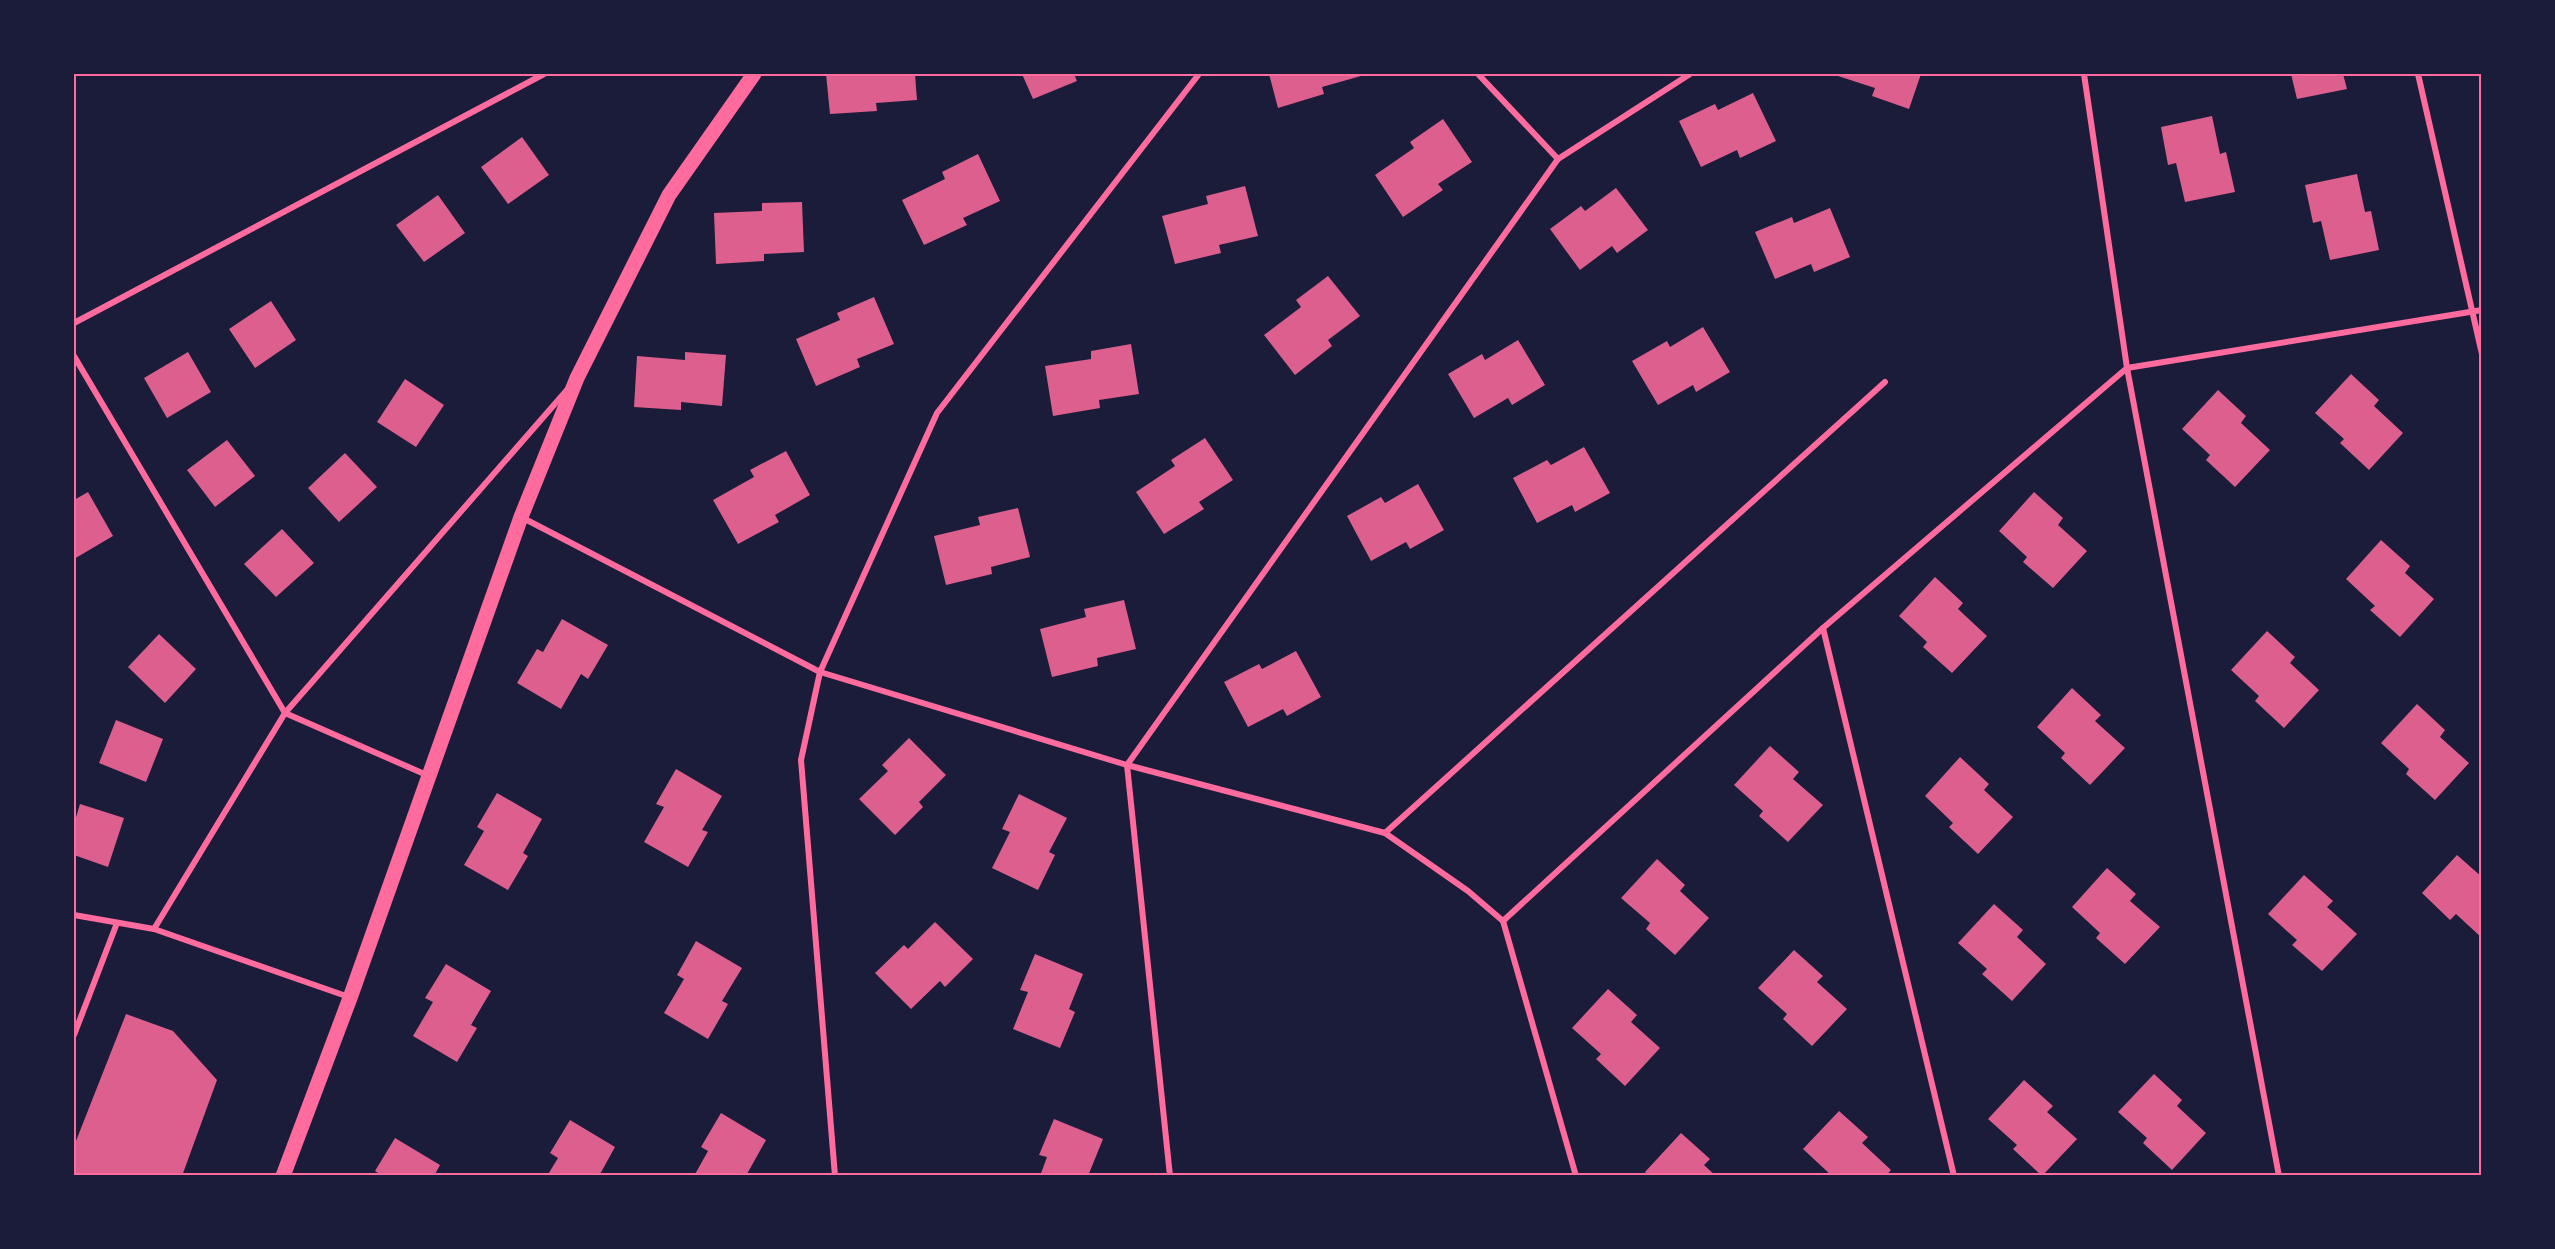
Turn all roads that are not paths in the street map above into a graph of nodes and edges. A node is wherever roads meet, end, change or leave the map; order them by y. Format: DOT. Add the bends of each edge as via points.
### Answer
graph roads {
  1 [pos="544,74"];
  2 [pos="754,74"];
  3 [pos="1199,74"];
  4 [pos="1478,74"];
  5 [pos="1690,74"];
  6 [pos="2084,74"];
  7 [pos="2418,74"];
  8 [pos="1558,159"];
  9 [pos="2481,310"];
  10 [pos="2474,311"];
  11 [pos="74,323"];
  12 [pos="2481,354"];
  13 [pos="74,356"];
  14 [pos="2127,368"];
  15 [pos="577,378"];
  16 [pos="1885,382"];
  17 [pos="521,517"];
  18 [pos="1823,628"];
  19 [pos="820,672"];
  20 [pos="285,713"];
  21 [pos="1128,765"];
  22 [pos="429,776"];
  23 [pos="1384,833"];
  24 [pos="74,915"];
  25 [pos="1503,921"];
  26 [pos="117,923"];
  27 [pos="154,929"];
  28 [pos="350,998"];
  29 [pos="74,1035"];
  30 [pos="283,1176"];
  31 [pos="835,1176"];
  32 [pos="1170,1176"];
  33 [pos="1576,1176"];
  34 [pos="1954,1176"];
  35 [pos="2278,1176"];
  1 -- 11 [label="street"];
  2 -- 15 [label="main road" via="669,195"];
  3 -- 19 [label="street" via="937,413"];
  4 -- 8 [label="street"];
  5 -- 8 [label="street"];
  6 -- 14 [label="street"];
  7 -- 10 [label="street"];
  8 -- 21 [label="street"];
  9 -- 10 [label="street"];
  10 -- 12 [label="street"];
  10 -- 14 [label="street"];
  13 -- 20 [label="street"];
  14 -- 18 [label="street"];
  14 -- 35 [label="street"];
  15 -- 17 [label="main road"];
  15 -- 20 [label="street"];
  16 -- 23 [label="street"];
  17 -- 19 [label="street"];
  17 -- 22 [label="main road"];
  18 -- 25 [label="street"];
  18 -- 34 [label="street"];
  19 -- 21 [label="street"];
  19 -- 31 [label="street" via="801,760"];
  20 -- 22 [label="street"];
  20 -- 27 [label="street"];
  21 -- 23 [label="street"];
  21 -- 32 [label="street"];
  22 -- 28 [label="main road"];
  23 -- 25 [label="street" via="1468,891"];
  24 -- 26 [label="street"];
  25 -- 33 [label="street"];
  26 -- 27 [label="street"];
  26 -- 29 [label="street"];
  27 -- 28 [label="street"];
  28 -- 30 [label="main road"];
}
